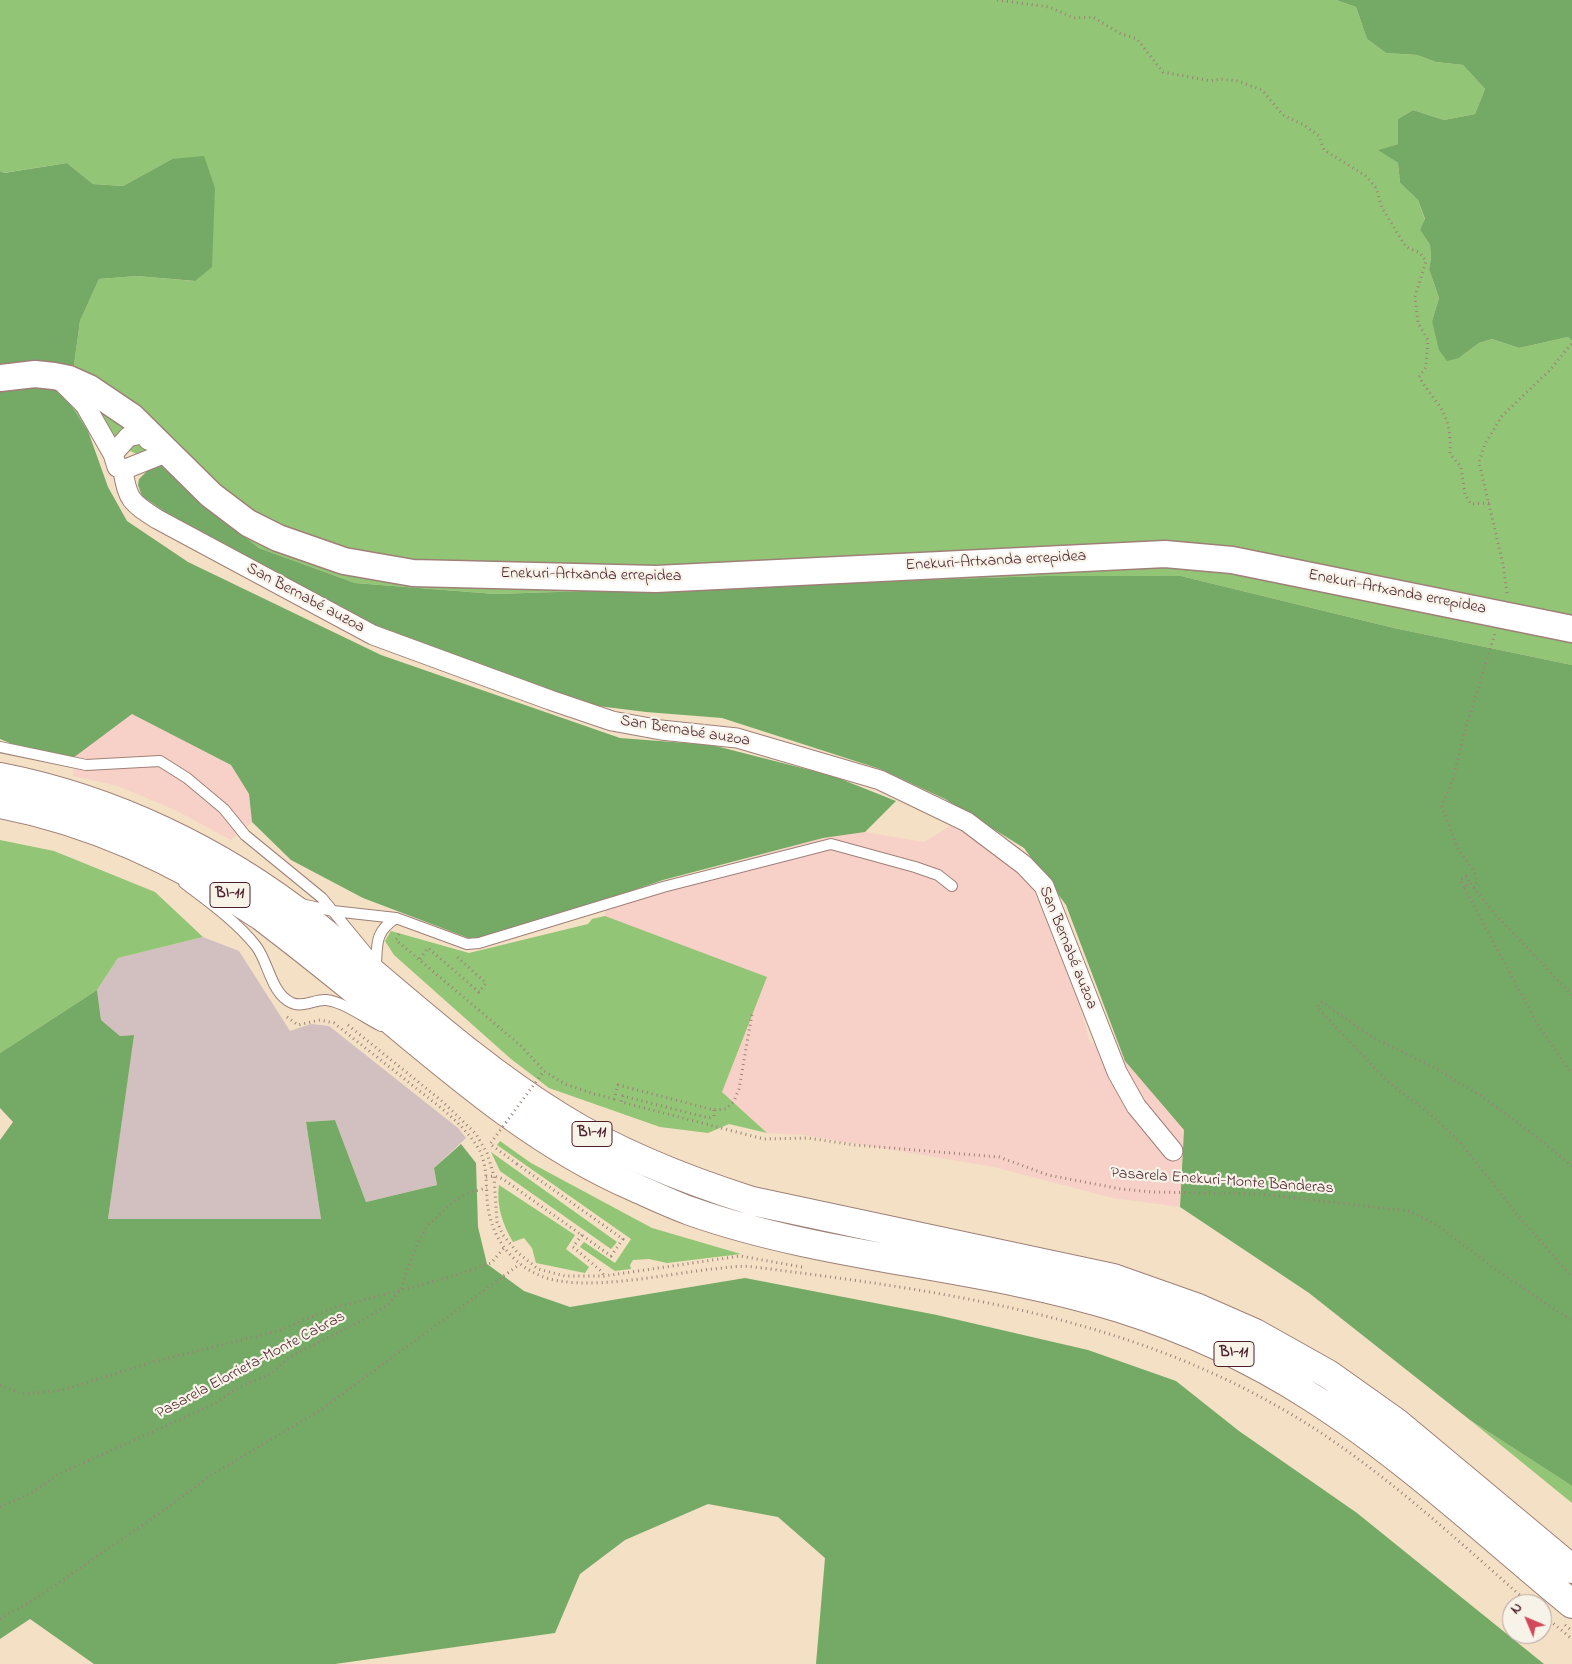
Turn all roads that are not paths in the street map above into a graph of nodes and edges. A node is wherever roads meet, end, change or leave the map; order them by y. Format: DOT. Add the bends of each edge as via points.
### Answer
graph roads {
  1 [pos="54,376"];
  2 [pos="0,378"];
  3 [pos="148,432"];
  4 [pos="168,452"];
  5 [pos="113,454"];
  6 [pos="140,461"];
  7 [pos="123,470"];
  8 [pos="1572,628"];
  9 [pos="0,747"];
  10 [pos="0,777"];
  11 [pos="0,804"];
  12 [pos="133,845"];
  13 [pos="952,886"];
  14 [pos="276,896"];
  15 [pos="333,911"];
  16 [pos="396,918"];
  17 [pos="380,973"];
  18 [pos="425,1049"];
  19 [pos="1173,1151"];
  20 [pos="1572,1569"];
  21 [pos="1572,1604"];
  1 -- 2 [label="street, Enekuri-Artxanda errepidea" via="35,374"];
  1 -- 3 [label="street, Enekuri-Artxanda errepidea" via="69,379 103,396"];
  1 -- 5 [label="street, San Bernabé auzoa" via="85,404"];
  3 -- 4 [label="street, Enekuri-Artxanda errepidea"];
  3 -- 5 [label="street" via="128,437"];
  3 -- 6 [label="street" via="148,447"];
  4 -- 6 [label="street"];
  4 -- 8 [label="street, Enekuri-Artxanda errepidea" via="211,495 248,523 278,538 344,561 413,573 656,579 1184,555 1232,560"];
  5 -- 7 [label="street, San Bernabé auzoa" via="117,467"];
  6 -- 7 [label="street"];
  7 -- 19 [label="street, San Bernabé auzoa" via="126,491 139,508 151,516 373,635 612,721 737,738 880,780 967,822 1024,864 1044,886 1117,1072 1136,1106"];
  9 -- 15 [label="lane" via="86,765 160,761 187,778 224,809 245,835 322,898"];
  10 -- 14 [label="main road, BI-11" via="46,786 127,815 206,852"];
  11 -- 12 [label="main road, BI-11" via="85,826"];
  12 -- 18 [label="main road, BI-11" via="191,873 261,916"];
  12 -- 18 [label="lane" via="234,923 257,947 281,994 292,1003 301,1005 327,1000"];
  13 -- 16 [label="lane" via="938,875 915,867 830,844 663,887 478,943 467,944"];
  14 -- 15 [label="lane"];
  14 -- 17 [label="main road, BI-11"];
  15 -- 16 [label="lane"];
  15 -- 17 [label="lane"];
  16 -- 17 [label="lane" via="386,924 377,943"];
  17 -- 20 [label="main road, BI-11" via="504,1080 561,1118 641,1160 696,1184 752,1201 1112,1278 1198,1308 1255,1334 1328,1374 1397,1423"];
  18 -- 21 [label="main road, BI-11" via="487,1099 551,1143 615,1178 688,1211 795,1240 1088,1299 1158,1321 1242,1358 1313,1398 1380,1445"];
}
